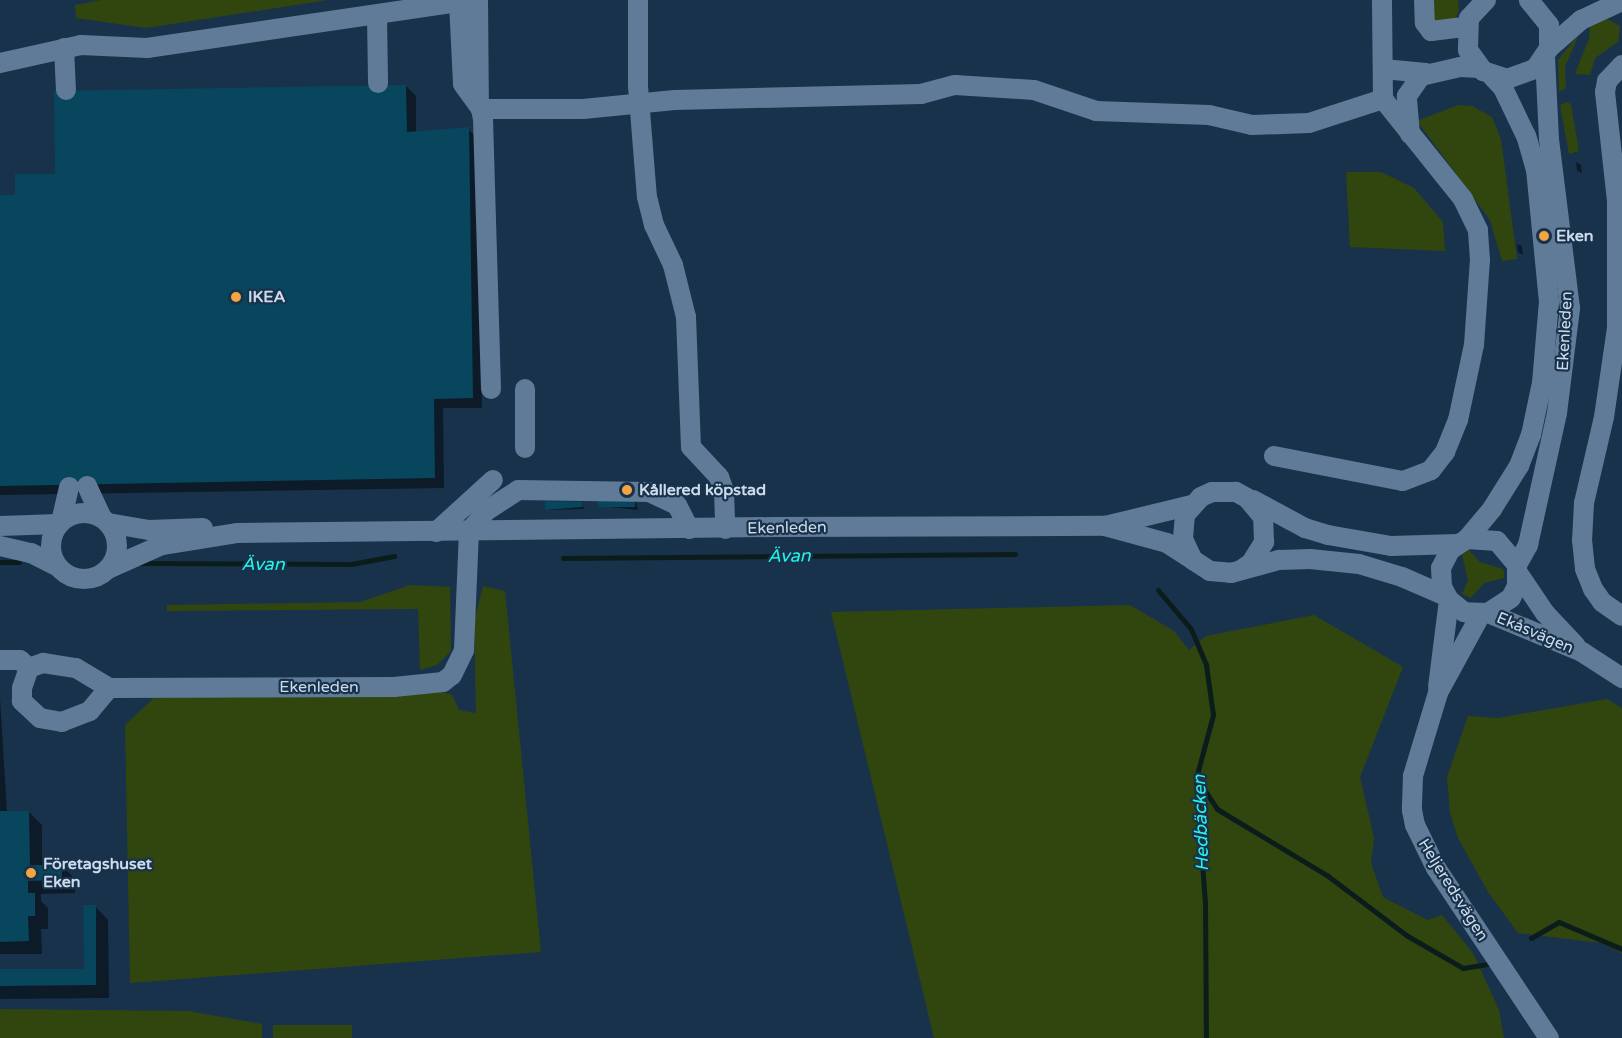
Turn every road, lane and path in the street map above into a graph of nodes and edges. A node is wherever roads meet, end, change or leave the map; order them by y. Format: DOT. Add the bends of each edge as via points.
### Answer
graph roads {
  1 [pos="638,0"];
  2 [pos="1382,0"];
  3 [pos="1424,0"];
  4 [pos="1529,0"];
  5 [pos="469,1"];
  6 [pos="1618,3"];
  7 [pos="1474,10"];
  8 [pos="377,16"];
  9 [pos="64,48"];
  10 [pos="1547,52"];
  11 [pos="0,63"];
  12 [pos="1622,65"];
  13 [pos="1383,69"];
  14 [pos="1486,72"];
  15 [pos="1426,73"];
  16 [pos="378,83"];
  17 [pos="66,90"];
  18 [pos="1383,99"];
  19 [pos="639,106"];
  20 [pos="480,107"];
  21 [pos="1410,134"];
  22 [pos="525,389"];
  23 [pos="491,390"];
  24 [pos="525,448"];
  25 [pos="1274,456"];
  26 [pos="493,480"];
  27 [pos="1248,498"];
  28 [pos="1192,505"];
  29 [pos="105,520"];
  30 [pos="60,523"];
  31 [pos="0,526"];
  32 [pos="1105,526"];
  33 [pos="689,529"];
  34 [pos="725,529"];
  35 [pos="436,532"];
  36 [pos="469,532"];
  37 [pos="238,533"];
  38 [pos="1462,541"];
  39 [pos="0,546"];
  40 [pos="1193,560"];
  41 [pos="57,567"];
  42 [pos="110,568"];
  43 [pos="1517,569"];
  44 [pos="1241,570"];
  45 [pos="1448,598"];
  46 [pos="1485,614"];
  47 [pos="1622,616"];
  48 [pos="1582,652"];
  49 [pos="0,660"];
  50 [pos="29,669"];
  51 [pos="1622,678"];
  52 [pos="109,688"];
  53 [pos="1438,693"];
  54 [pos="1549,1038"];
  1 -- 19 [label="street"];
  2 -- 13 [label="street"];
  3 -- 7 [label="street" via="1425,23 1431,31"];
  4 -- 10 [label="street, Ekenleden" via="1549,25"];
  5 -- 8 [label="street"];
  5 -- 20 [label="street" via="463,84"];
  6 -- 10 [label="street" via="1581,20"];
  7 -- 14 [label="street, Ekenleden" via="1468,50"];
  8 -- 9 [label="street" via="147,48"];
  8 -- 16 [label="street"];
  9 -- 11 [label="street"];
  9 -- 17 [label="street"];
  10 -- 14 [label="street" via="1522,76"];
  10 -- 43 [label="street, Ekenleden" via="1545,99 1570,308 1557,413 1528,545"];
  12 -- 47 [label="street" via="1607,81 1605,92 1617,200 1617,328 1604,417 1584,503 1582,540 1585,569 1593,589"];
  13 -- 15 [label="street"];
  13 -- 18 [label="street"];
  14 -- 15 [label="street"];
  14 -- 38 [label="street, Ekenleden" via="1503,88 1526,136 1536,170 1549,302 1542,382 1531,435 1506,491"];
  15 -- 21 [label="street" via="1407,96"];
  18 -- 19 [label="street" via="1309,123 1252,125 1209,115 1096,111 1034,90 955,85 921,94 675,100"];
  18 -- 21 [label="street"];
  19 -- 20 [label="street"];
  19 -- 34 [label="street" via="646,198 673,265 686,317 690,440 699,459 719,477 724,491"];
  20 -- 23 [label="street" via="488,222"];
  21 -- 25 [label="street" via="1463,199 1478,230 1480,260 1474,345 1458,420 1445,452 1431,470 1403,481"];
  22 -- 24 [label="street"];
  26 -- 35 [label="street"];
  27 -- 28 [label="street" via="1230,491 1212,492"];
  27 -- 38 [label="street" via="1305,528 1329,535 1390,546"];
  27 -- 44 [label="street" via="1263,517 1265,536 1259,553"];
  28 -- 32 [label="street, Ekenleden"];
  28 -- 40 [label="street" via="1182,527 1186,550"];
  29 -- 30 [label="street, Ekenleden" via="78,513"];
  29 -- 30 [label="street" via="78,486"];
  29 -- 37 [label="street, Ekenleden" via="149,530 205,528"];
  29 -- 42 [label="street" via="117,540"];
  30 -- 31 [label="street, Ekenleden"];
  30 -- 41 [label="street" via="51,541"];
  32 -- 34 [label="street, Ekenleden"];
  32 -- 40 [label="street, Ekenleden" via="1167,543"];
  33 -- 34 [label="street, Ekenleden"];
  33 -- 36 [label="street, Ekenleden"];
  33 -- 36 [label="street" via="677,505 649,492 518,490 486,511"];
  35 -- 36 [label="street, Ekenleden"];
  35 -- 37 [label="street, Ekenleden"];
  36 -- 52 [label="street, Ekenleden" via="464,650 458,666 443,682 394,687"];
  37 -- 42 [label="street, Ekenleden" via="162,545"];
  38 -- 43 [label="street" via="1497,541"];
  38 -- 45 [label="street, Ekenleden" via="1441,568"];
  39 -- 41 [label="street, Ekenleden" via="31,554"];
  40 -- 44 [label="street" via="1220,573"];
  41 -- 42 [label="street, Ekenleden" via="83,580 102,575"];
  43 -- 46 [label="street, Ekenleden" via="1511,598"];
  43 -- 48 [label="street, Ekåsvägen" via="1545,613"];
  44 -- 45 [label="street" via="1280,560 1359,564"];
  45 -- 46 [label="street" via="1464,612"];
  45 -- 53 [label="street, Heljeredsvägen"];
  46 -- 48 [label="street, Ekåsvägen"];
  46 -- 53 [label="street, Heljeredsvägen"];
  48 -- 51 [label="street, Ekåsvägen"];
  49 -- 50 [label="street" via="20,660"];
  50 -- 52 [label="street, Ekenleden" via="43,663 64,664"];
  50 -- 52 [label="street" via="22,701 40,718 62,722 77,719 90,711"];
  53 -- 54 [label="street, Heljeredsvägen" via="1413,776 1415,825 1436,868"];
}
